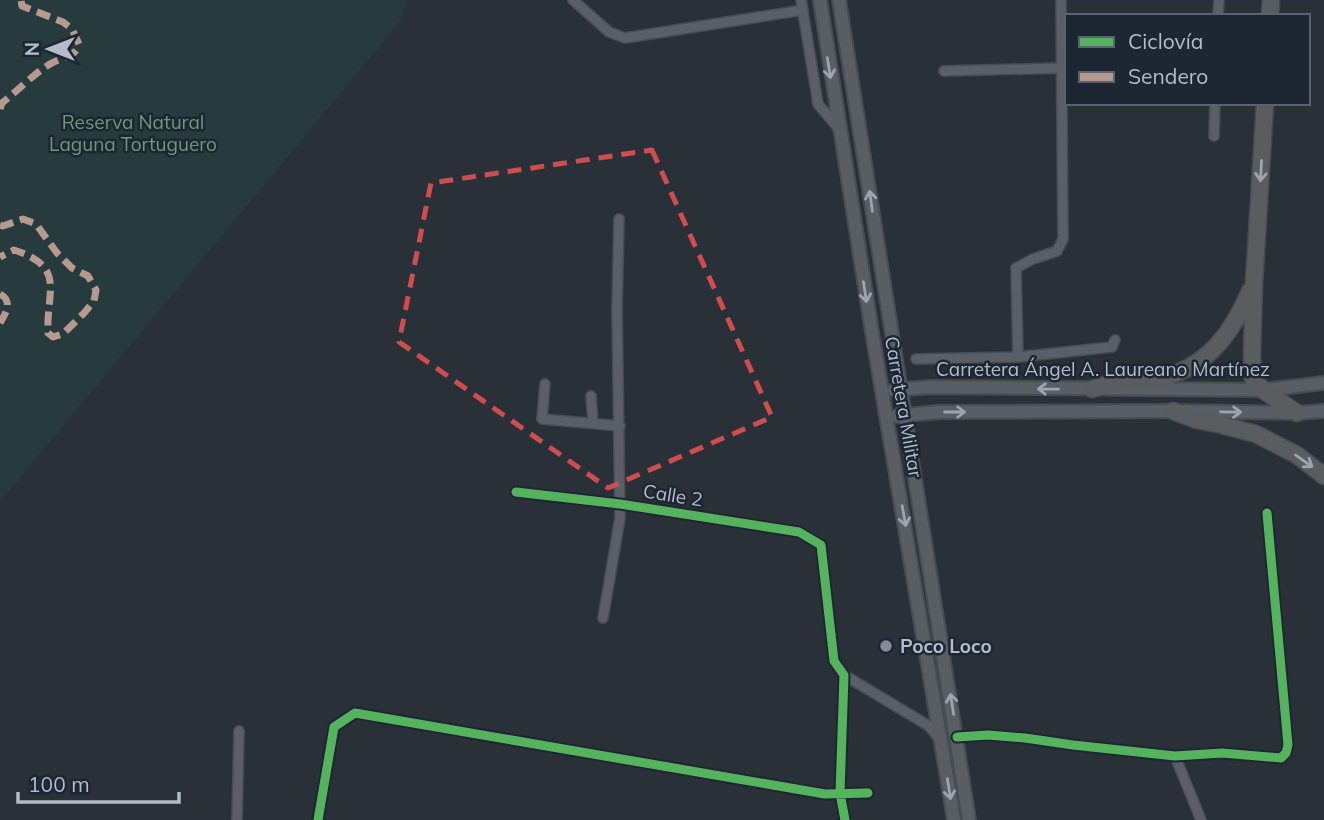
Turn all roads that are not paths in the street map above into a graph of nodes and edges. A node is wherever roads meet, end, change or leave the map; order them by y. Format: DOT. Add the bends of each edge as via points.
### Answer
graph roads {
  1 [pos="573,0"];
  2 [pos="801,0"];
  3 [pos="820,0"];
  4 [pos="839,0"];
  5 [pos="1061,0"];
  6 [pos="803,10"];
  7 [pos="1062,68"];
  8 [pos="944,71"];
  9 [pos="1215,105"];
  10 [pos="1265,105"];
  11 [pos="839,130"];
  12 [pos="1214,136"];
  13 [pos="619,219"];
  14 [pos="1254,283"];
  15 [pos="1115,340"];
  16 [pos="1018,357"];
  17 [pos="916,359"];
  18 [pos="1324,383"];
  19 [pos="545,384"];
  20 [pos="1092,389"];
  21 [pos="901,390"];
  22 [pos="1264,390"];
  23 [pos="882,391"];
  24 [pos="591,397"];
  25 [pos="1172,411"];
  26 [pos="1324,411"];
  27 [pos="1297,413"];
  28 [pos="904,415"];
  29 [pos="887,417"];
  30 [pos="593,423"];
  31 [pos="620,426"];
  32 [pos="1324,476"];
  33 [pos="516,492"];
  34 [pos="620,504"];
  35 [pos="1267,513"];
  36 [pos="603,618"];
  37 [pos="844,675"];
  38 [pos="239,731"];
  39 [pos="957,737"];
  40 [pos="942,742"];
  41 [pos="1175,756"];
  42 [pos="840,793"];
  43 [pos="868,793"];
  44 [pos="237,820"];
  45 [pos="318,820"];
  46 [pos="845,820"];
  47 [pos="954,820"];
  48 [pos="969,820"];
  49 [pos="1201,820"];
  1 -- 6 [label="street" via="609,32 625,38"];
  2 -- 6 [label="street"];
  3 -- 11 [label="main road, Carretera Militar, one-way"];
  21 -- 4 [label="main road, Carretera Militar, one-way"];
  5 -- 7 [label="street"];
  6 -- 11 [label="street" via="818,104"];
  7 -- 8 [label="street"];
  7 -- 16 [label="street" via="1063,239 1057,251 1016,268"];
  9 -- 12 [label="street"];
  10 -- 14 [label="highway, one-way"];
  11 -- 23 [label="main road, Carretera Militar, one-way"];
  13 -- 31 [label="street"];
  14 -- 20 [label="highway" via="1236,322 1216,348 1194,365 1170,376"];
  14 -- 22 [label="highway" via="1253,380"];
  15 -- 16 [label="street" via="1112,347"];
  16 -- 17 [label="street"];
  18 -- 22 [label="main road, Carretera Ángel A. Laureano Martínez"];
  19 -- 30 [label="street" via="542,419"];
  20 -- 21 [label="main road, Carretera Ángel A. Laureano Martínez, one-way"];
  20 -- 22 [label="main road, Carretera Ángel A. Laureano Martínez"];
  21 -- 23 [label="main road, Carretera Ángel A. Laureano Martínez"];
  21 -- 28 [label="main road, Carretera Militar"];
  22 -- 27 [label="highway"];
  23 -- 29 [label="main road, Carretera Militar"];
  24 -- 30 [label="street"];
  25 -- 27 [label="main road, one-way"];
  28 -- 25 [label="main road, one-way"];
  25 -- 32 [label="highway, one-way" via="1256,434 1297,455"];
  26 -- 27 [label="main road"];
  28 -- 29 [label="main road"];
  39 -- 28 [label="main road, Carretera Militar, one-way"];
  29 -- 40 [label="main road, Carretera Militar, one-way"];
  30 -- 31 [label="street"];
  31 -- 34 [label="street"];
  33 -- 34 [label="street, Calle 2"];
  34 -- 36 [label="street"];
  34 -- 37 [label="street, Calle 2" via="799,532 821,545 834,661"];
  35 -- 41 [label="street" via="1286,753 1281,758 1222,753"];
  37 -- 40 [label="street" via="929,726"];
  37 -- 42 [label="street"];
  38 -- 44 [label="street"];
  39 -- 41 [label="street" via="1025,738"];
  39 -- 48 [label="main road, Carretera Militar"];
  40 -- 47 [label="main road, Carretera Militar, one-way"];
  41 -- 49 [label="street"];
  42 -- 43 [label="street"];
  42 -- 45 [label="street" via="355,713 334,727"];
  42 -- 46 [label="street"];
}
